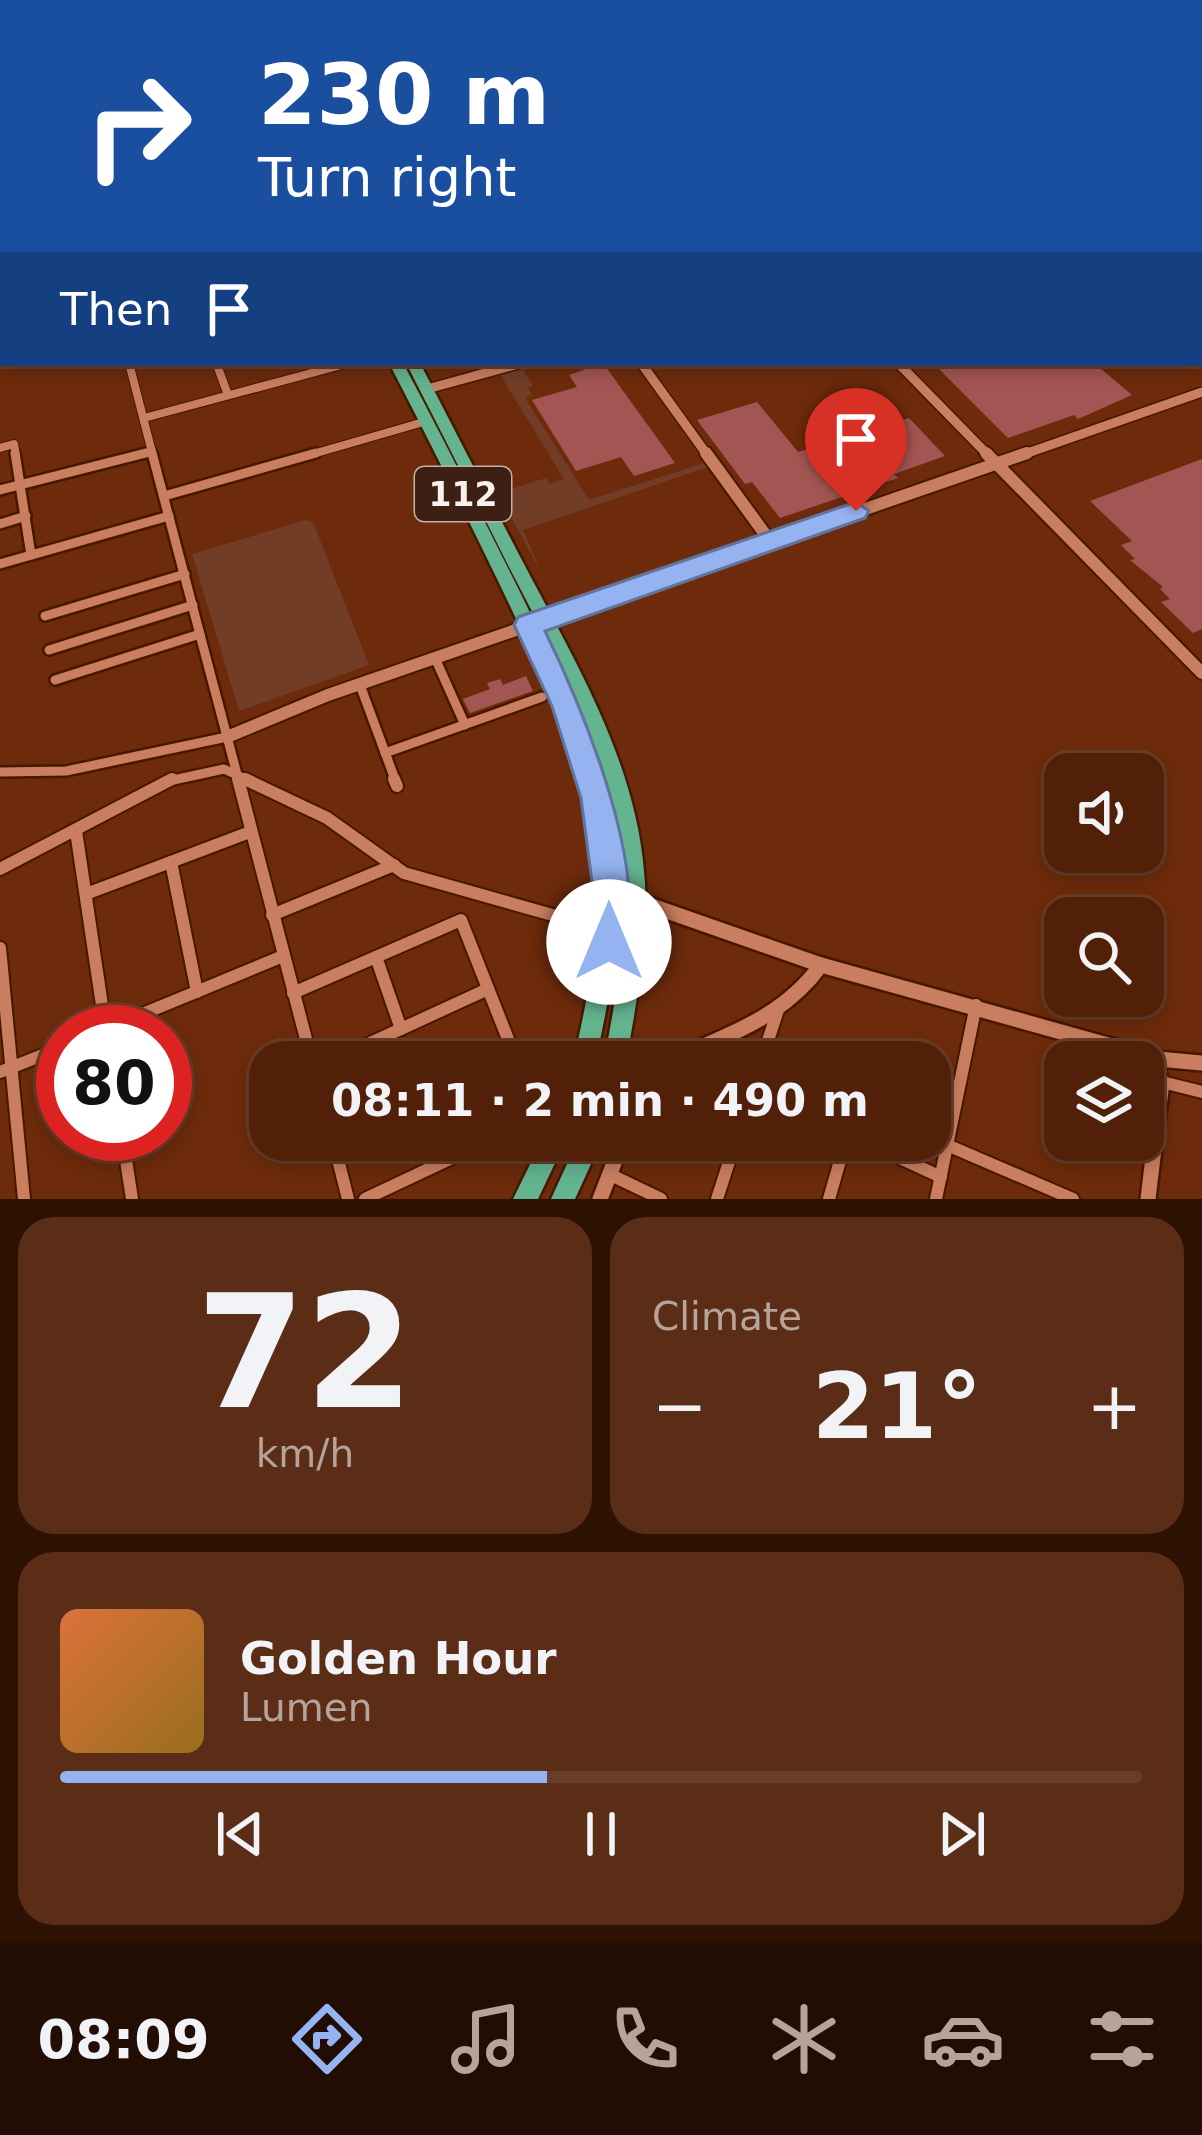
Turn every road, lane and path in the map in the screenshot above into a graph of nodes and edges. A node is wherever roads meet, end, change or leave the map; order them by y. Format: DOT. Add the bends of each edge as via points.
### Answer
graph roads {
  1 [pos="622,0"];
  2 [pos="700,0"];
  3 [pos="130,366"];
  4 [pos="218,366"];
  5 [pos="339,366"];
  6 [pos="398,366"];
  7 [pos="415,366"];
  8 [pos="511,366"];
  9 [pos="642,366"];
  10 [pos="901,366"];
  11 [pos="427,389"];
  12 [pos="1202,392"];
  13 [pos="228,395"];
  14 [pos="144,418"];
  15 [pos="427,421"];
  16 [pos="0,448"];
  17 [pos="152,452"];
  18 [pos="997,464"];
  19 [pos="21,488"];
  20 [pos="0,490"];
  21 [pos="164,496"];
  22 [pos="26,516"];
  23 [pos="169,516"];
  24 [pos="0,524"];
  25 [pos="770,541"];
  26 [pos="31,555"];
  27 [pos="0,564"];
  28 [pos="184,574"];
  29 [pos="193,605"];
  30 [pos="45,616"];
  31 [pos="536,622"];
  32 [pos="200,634"];
  33 [pos="49,650"];
  34 [pos="435,658"];
  35 [pos="1202,673"];
  36 [pos="55,680"];
  37 [pos="360,685"];
  38 [pos="542,697"];
  39 [pos="465,724"];
  40 [pos="227,737"];
  41 [pos="385,753"];
  42 [pos="0,772"];
  43 [pos="235,773"];
  44 [pos="397,786"];
  45 [pos="76,831"];
  46 [pos="250,832"];
  47 [pos="171,862"];
  48 [pos="394,865"];
  49 [pos="0,869"];
  50 [pos="86,894"];
  51 [pos="635,900"];
  52 [pos="272,915"];
  53 [pos="588,925"];
  54 [pos="0,948"];
  55 [pos="284,956"];
  56 [pos="376,957"];
  57 [pos="820,965"];
  58 [pos="488,989"];
  59 [pos="197,992"];
  60 [pos="293,993"];
  61 [pos="976,1004"];
  62 [pos="101,1005"];
  63 [pos="166,1005"];
  64 [pos="778,1010"];
  65 [pos="401,1029"];
  66 [pos="306,1041"];
  67 [pos="375,1041"];
  68 [pos="509,1041"];
  69 [pos="590,1041"];
  70 [pos="618,1041"];
  71 [pos="711,1041"];
  72 [pos="768,1041"];
  73 [pos="1098,1041"];
  74 [pos="36,1058"];
  75 [pos="1164,1060"];
  76 [pos="1202,1063"];
  77 [pos="6,1070"];
  78 [pos="1164,1083"];
  79 [pos="1202,1093"];
  80 [pos="951,1126"];
  81 [pos="951,1147"];
  82 [pos="126,1161"];
  83 [pos="339,1161"];
  84 [pos="446,1161"];
  85 [pos="543,1161"];
  86 [pos="580,1161"];
  87 [pos="615,1161"];
  88 [pos="729,1161"];
  89 [pos="840,1161"];
  90 [pos="906,1161"];
  91 [pos="944,1161"];
  92 [pos="1153,1161"];
  93 [pos="610,1175"];
  94 [pos="941,1177"];
  95 [pos="24,1199"];
  96 [pos="132,1199"];
  97 [pos="348,1199"];
  98 [pos="365,1199"];
  99 [pos="524,1199"];
  100 [pos="563,1199"];
  101 [pos="600,1199"];
  102 [pos="661,1199"];
  103 [pos="717,1199"];
  104 [pos="829,1199"];
  105 [pos="936,1199"];
  106 [pos="1073,1199"];
  107 [pos="1148,1199"];
  1 -- 2 [label="street"];
  3 -- 14 [label="street"];
  4 -- 13 [label="street"];
  5 -- 13 [label="street"];
  6 -- 15 [label="highway, 112"];
  7 -- 11 [label="highway, 112"];
  8 -- 11 [label="street"];
  9 -- 25 [label="street"];
  10 -- 18 [label="street"];
  11 -- 31 [label="highway, 112"];
  12 -- 18 [label="street"];
  13 -- 14 [label="street"];
  14 -- 17 [label="street"];
  15 -- 21 [label="street"];
  15 -- 31 [label="highway, 112"];
  16 -- 19 [label="street" via="14,444"];
  17 -- 19 [label="street"];
  17 -- 21 [label="street"];
  18 -- 25 [label="street"];
  18 -- 35 [label="street"];
  19 -- 20 [label="street"];
  19 -- 22 [label="street"];
  21 -- 23 [label="street"];
  22 -- 24 [label="street"];
  22 -- 26 [label="street"];
  23 -- 26 [label="street"];
  23 -- 28 [label="street"];
  25 -- 31 [label="street"];
  26 -- 27 [label="street"];
  28 -- 29 [label="street"];
  28 -- 30 [label="street"];
  29 -- 32 [label="street"];
  29 -- 33 [label="street"];
  31 -- 34 [label="street"];
  31 -- 51 [label="highway, 112" via="604,743 632,846"];
  31 -- 69 [label="highway, 112" via="597,798 611,897"];
  32 -- 36 [label="street"];
  32 -- 40 [label="street"];
  34 -- 37 [label="street"];
  34 -- 39 [label="street"];
  37 -- 40 [label="street"];
  37 -- 41 [label="street"];
  38 -- 39 [label="street"];
  39 -- 41 [label="street"];
  40 -- 42 [label="street" via="66,771"];
  40 -- 43 [label="street"];
  41 -- 44 [label="street"];
  43 -- 45 [label="street" via="168,780"];
  43 -- 46 [label="street"];
  43 -- 48 [label="street" via="328,818"];
  45 -- 49 [label="street"];
  45 -- 50 [label="street"];
  46 -- 47 [label="street"];
  46 -- 52 [label="street"];
  47 -- 50 [label="street"];
  47 -- 59 [label="street"];
  48 -- 52 [label="street"];
  48 -- 53 [label="street"];
  50 -- 62 [label="street"];
  51 -- 57 [label="street"];
  51 -- 70 [label="highway, 112"];
  52 -- 55 [label="street"];
  54 -- 77 [label="street"];
  55 -- 59 [label="street"];
  55 -- 60 [label="street"];
  56 -- 58 [label="street" via="460,920"];
  56 -- 60 [label="street"];
  56 -- 65 [label="street"];
  57 -- 61 [label="street"];
  57 -- 64 [label="street"];
  58 -- 65 [label="street"];
  58 -- 68 [label="street"];
  59 -- 63 [label="street"];
  60 -- 66 [label="street"];
  61 -- 73 [label="street"];
  61 -- 80 [label="street"];
  64 -- 71 [label="street"];
  64 -- 72 [label="street"];
  65 -- 67 [label="street"];
  74 -- 77 [label="street"];
  75 -- 76 [label="street"];
  77 -- 95 [label="street"];
  78 -- 79 [label="street"];
  81 -- 106 [label="street"];
  82 -- 96 [label="street"];
  83 -- 97 [label="street"];
  84 -- 98 [label="street"];
  85 -- 99 [label="highway"];
  86 -- 100 [label="highway"];
  87 -- 93 [label="street"];
  88 -- 103 [label="street"];
  89 -- 104 [label="street"];
  90 -- 94 [label="street"];
  91 -- 94 [label="street"];
  92 -- 107 [label="street"];
  93 -- 101 [label="street"];
  93 -- 102 [label="street"];
  94 -- 105 [label="street"];
}
